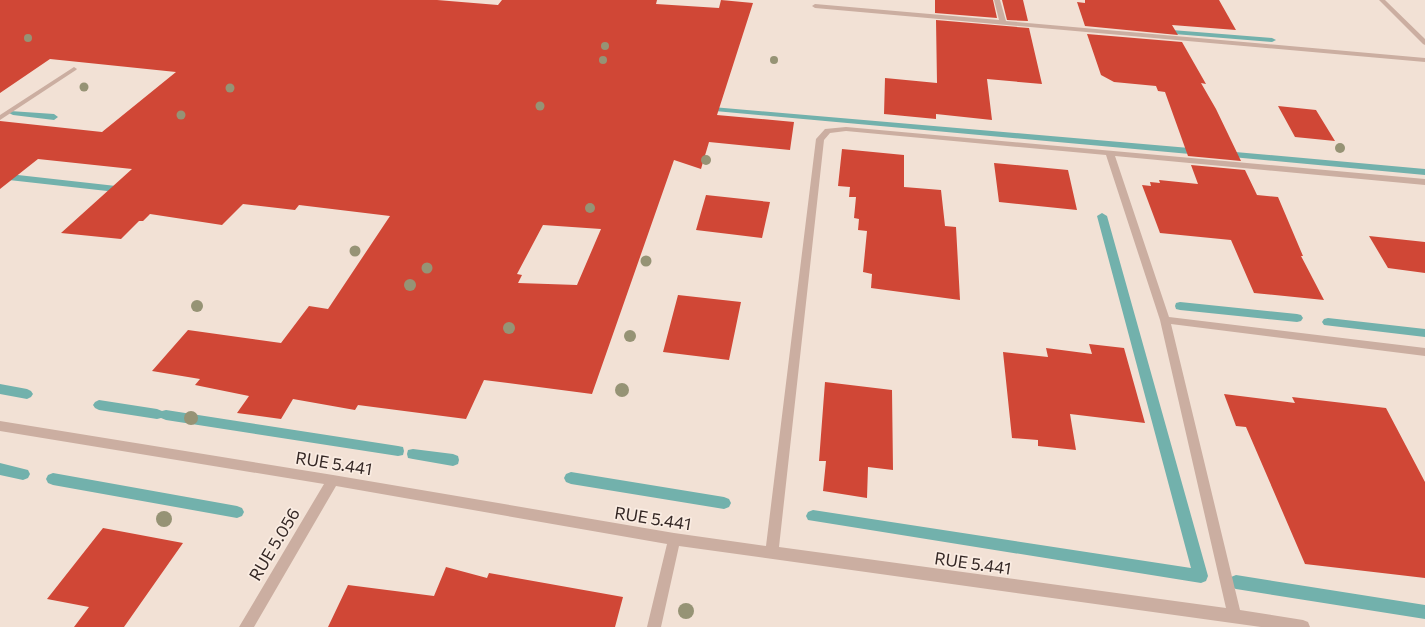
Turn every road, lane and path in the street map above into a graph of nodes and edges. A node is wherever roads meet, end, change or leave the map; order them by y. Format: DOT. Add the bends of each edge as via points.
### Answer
graph roads {
  1 [pos="997,0"];
  2 [pos="1382,0"];
  3 [pos="815,6"];
  4 [pos="1003,23"];
  5 [pos="1425,43"];
  6 [pos="1425,60"];
  7 [pos="74,69"];
  8 [pos="0,118"];
  9 [pos="1110,154"];
  10 [pos="1425,182"];
  11 [pos="1165,320"];
  12 [pos="1425,352"];
  13 [pos="0,426"];
  14 [pos="333,480"];
  15 [pos="674,539"];
  16 [pos="772,552"];
  17 [pos="1235,616"];
  18 [pos="246,627"];
  19 [pos="654,627"];
  20 [pos="1303,627"];
  1 -- 4 [label="street"];
  2 -- 5 [label="street"];
  3 -- 4 [label="street"];
  4 -- 6 [label="street"];
  7 -- 8 [label="street"];
  9 -- 10 [label="street"];
  9 -- 11 [label="street"];
  9 -- 16 [label="street" via="846,129 828,131 820,139"];
  11 -- 12 [label="street"];
  11 -- 17 [label="street"];
  13 -- 14 [label="street, RUE 5.441"];
  14 -- 15 [label="street, RUE 5.441"];
  14 -- 18 [label="street, RUE 5.056"];
  15 -- 16 [label="street, RUE 5.441"];
  15 -- 19 [label="street"];
  16 -- 17 [label="street, RUE 5.441"];
  17 -- 20 [label="street, RUE 5.441"];
}
